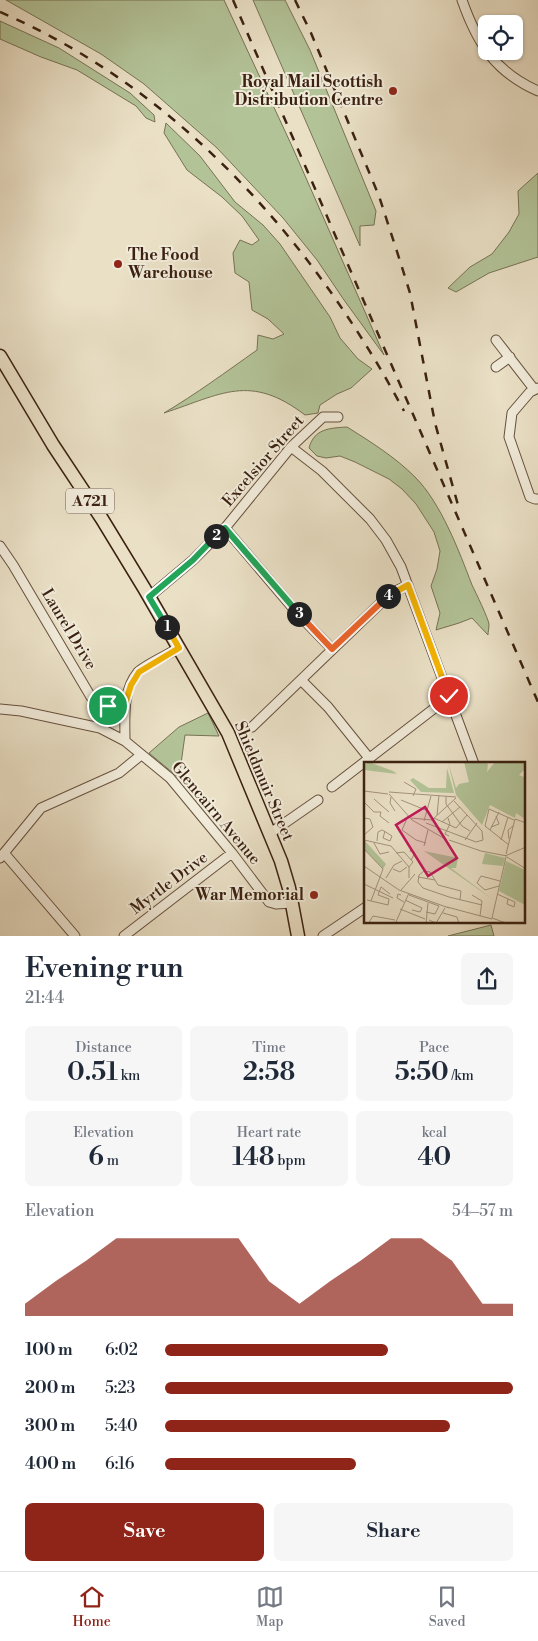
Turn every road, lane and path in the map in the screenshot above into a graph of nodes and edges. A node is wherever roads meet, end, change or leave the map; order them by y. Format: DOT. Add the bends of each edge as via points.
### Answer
graph roads {
  1 [pos="462,0"];
  2 [pos="538,91"];
  3 [pos="496,340"];
  4 [pos="0,356"];
  5 [pos="510,357"];
  6 [pos="496,367"];
  7 [pos="536,389"];
  8 [pos="338,416"];
  9 [pos="291,448"];
  10 [pos="538,499"];
  11 [pos="225,528"];
  12 [pos="0,546"];
  13 [pos="408,585"];
  14 [pos="149,597"];
  15 [pos="179,648"];
  16 [pos="332,649"];
  17 [pos="301,680"];
  18 [pos="449,696"];
  19 [pos="124,707"];
  20 [pos="0,709"];
  21 [pos="252,727"];
  22 [pos="125,741"];
  23 [pos="141,754"];
  24 [pos="369,758"];
  25 [pos="473,762"];
  26 [pos="332,787"];
  27 [pos="318,800"];
  28 [pos="269,834"];
  29 [pos="232,854"];
  30 [pos="2,855"];
  31 [pos="292,903"];
  32 [pos="364,908"];
  33 [pos="75,936"];
  34 [pos="124,936"];
  35 [pos="298,936"];
  36 [pos="323,936"];
  1 -- 2 [label="street" via="470,24 485,51 521,84"];
  3 -- 5 [label="street"];
  4 -- 14 [label="main road, A721"];
  5 -- 6 [label="street"];
  5 -- 7 [label="street"];
  7 -- 10 [label="street" via="512,413 509,437 530,497"];
  8 -- 9 [label="street, Excelsior Street" via="323,417"];
  9 -- 11 [label="street, Excelsior Street"];
  9 -- 13 [label="street" via="322,471 370,519 394,553"];
  11 -- 14 [label="street, Excelsior Street"];
  11 -- 16 [label="street"];
  12 -- 19 [label="street, Laurel Drive" via="91,697 108,706"];
  13 -- 16 [label="street" via="390,594"];
  13 -- 18 [label="street"];
  14 -- 15 [label="main road, A721"];
  15 -- 19 [label="street" via="139,672"];
  15 -- 28 [label="main road, Shieldmuir Street / A721" via="228,733"];
  16 -- 17 [label="street"];
  17 -- 21 [label="street"];
  17 -- 24 [label="street" via="328,707"];
  18 -- 24 [label="street"];
  18 -- 25 [label="street"];
  19 -- 22 [label="street"];
  20 -- 22 [label="street, Glencairn Avenue" via="100,728"];
  22 -- 23 [label="street, Glencairn Avenue"];
  23 -- 29 [label="street, Glencairn Avenue" via="170,778"];
  23 -- 30 [label="street" via="119,773 41,808"];
  24 -- 26 [label="street"];
  27 -- 28 [label="street"];
  28 -- 31 [label="main road, Shieldmuir Street / A721"];
  29 -- 31 [label="street, Glencairn Avenue" via="270,902"];
  29 -- 34 [label="street, Myrtle Drive"];
  30 -- 33 [label="street"];
  31 -- 35 [label="main road, Shieldmuir Street / A721"];
  32 -- 36 [label="street"];
}
